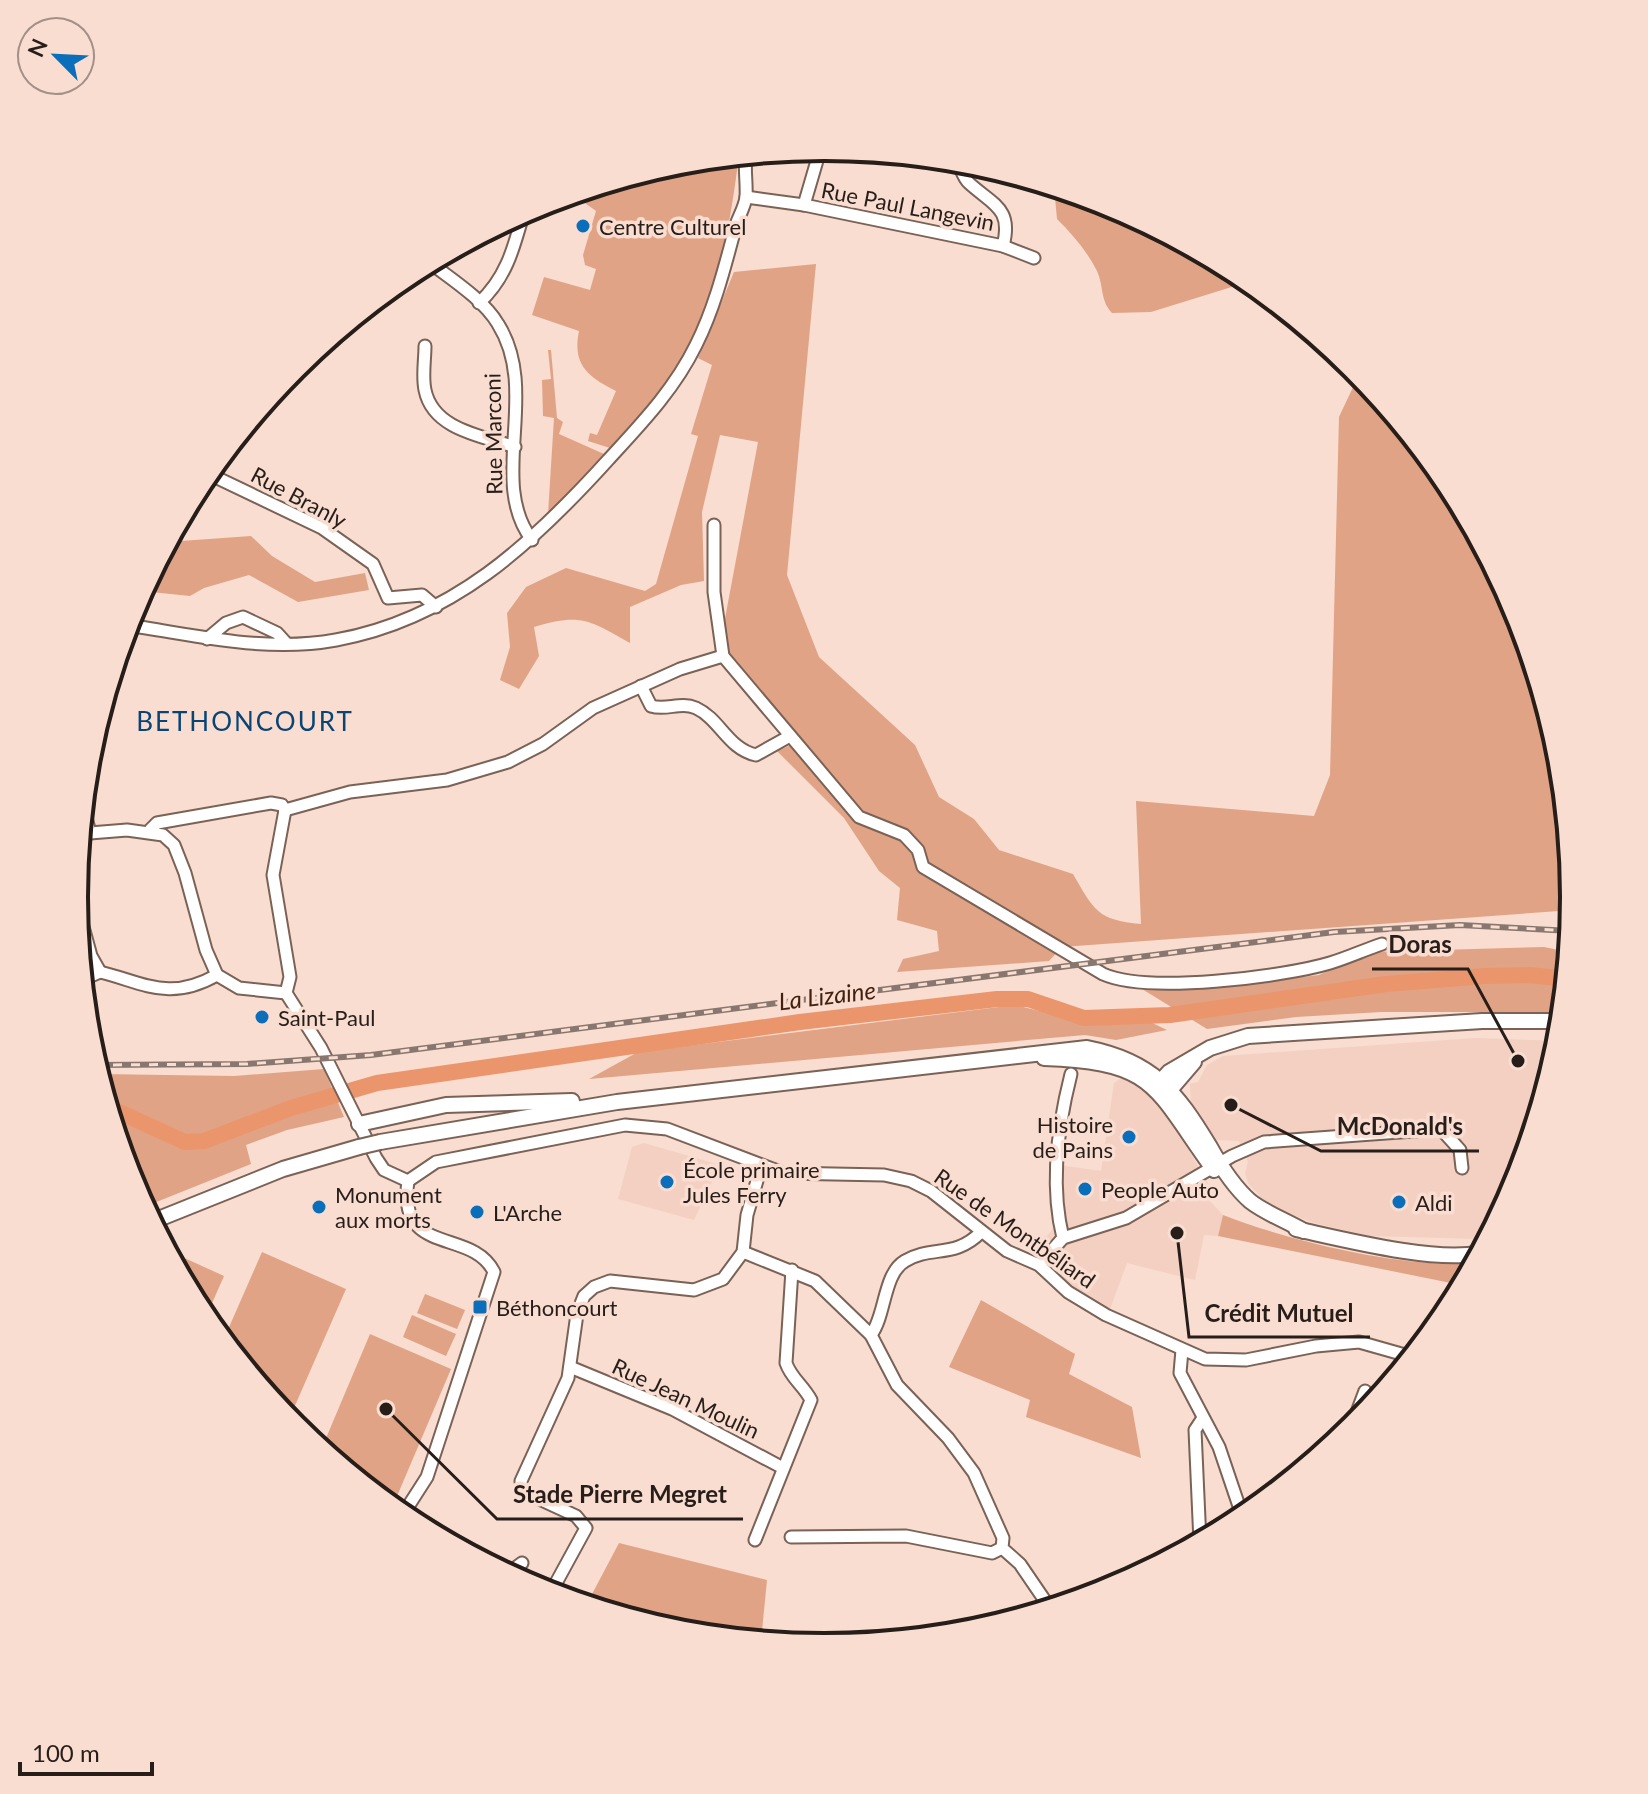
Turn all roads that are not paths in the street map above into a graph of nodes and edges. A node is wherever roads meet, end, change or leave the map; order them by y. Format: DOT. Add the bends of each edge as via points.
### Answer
graph roads {
  1 [pos="817,161"];
  2 [pos="744,166"];
  3 [pos="963,174"];
  4 [pos="746,197"];
  5 [pos="804,205"];
  6 [pos="520,227"];
  7 [pos="1003,246"];
  8 [pos="1034,258"];
  9 [pos="439,270"];
  10 [pos="479,303"];
  11 [pos="425,346"];
  12 [pos="515,447"];
  13 [pos="219,479"];
  14 [pos="714,525"];
  15 [pos="532,540"];
  16 [pos="436,607"];
  17 [pos="139,627"];
  18 [pos="207,639"];
  19 [pos="287,644"];
  20 [pos="723,656"];
  21 [pos="641,686"];
  22 [pos="790,736"];
  23 [pos="285,810"];
  24 [pos="150,830"];
  25 [pos="91,836"];
  26 [pos="1382,944"];
  27 [pos="91,956"];
  28 [pos="100,972"];
  29 [pos="93,975"];
  30 [pos="217,975"];
  31 [pos="286,993"];
  32 [pos="1549,1021"];
  33 [pos="1071,1074"];
  34 [pos="1163,1089"];
  35 [pos="617,1102"];
  36 [pos="357,1120"];
  37 [pos="370,1146"];
  38 [pos="761,1167"];
  39 [pos="1217,1168"];
  40 [pos="1462,1168"];
  41 [pos="408,1181"];
  42 [pos="162,1218"];
  43 [pos="981,1232"];
  44 [pos="1063,1238"];
  45 [pos="743,1252"];
  46 [pos="1467,1253"];
  47 [pos="1039,1265"];
  48 [pos="792,1270"];
  49 [pos="871,1335"];
  50 [pos="1182,1350"];
  51 [pos="1401,1354"];
  52 [pos="570,1367"];
  53 [pos="1365,1391"];
  54 [pos="1363,1397"];
  55 [pos="1203,1418"];
  56 [pos="783,1468"];
  57 [pos="409,1505"];
  58 [pos="1239,1505"];
  59 [pos="1199,1529"];
  60 [pos="791,1537"];
  61 [pos="755,1540"];
  62 [pos="1002,1548"];
  63 [pos="522,1563"];
  64 [pos="518,1566"];
  65 [pos="556,1582"];
  66 [pos="1044,1599"];
  1 -- 5 [label="street, Rue Paul Langevin"];
  2 -- 4 [label="street"];
  3 -- 7 [label="street, Rue Paul Langevin" via="1002,211 1007,229"];
  4 -- 5 [label="street, Rue Paul Langevin"];
  4 -- 15 [label="street" via="721,283 684,368 658,405"];
  5 -- 7 [label="street, Rue Paul Langevin"];
  6 -- 10 [label="street" via="495,287"];
  7 -- 8 [label="street, Rue Paul Langevin"];
  9 -- 10 [label="street, Rue Marconi"];
  10 -- 12 [label="street, Rue Marconi" via="499,325 512,359"];
  11 -- 12 [label="street" via="425,389 432,407 462,430"];
  12 -- 15 [label="street, Rue Marconi" via="513,503"];
  13 -- 16 [label="street, Rue Branly" via="318,526 373,564 388,598 422,595"];
  14 -- 20 [label="street" via="714,592"];
  15 -- 16 [label="street" via="489,575"];
  16 -- 19 [label="street" via="377,630"];
  17 -- 18 [label="street"];
  18 -- 19 [label="street"];
  18 -- 19 [label="street" via="243,617 277,633"];
  20 -- 21 [label="street"];
  20 -- 22 [label="street"];
  21 -- 22 [label="street" via="651,706 699,709 741,752 756,755"];
  21 -- 23 [label="street" via="593,708 508,762 447,780 350,792"];
  22 -- 26 [label="street" via="859,817 904,835 918,850 923,867 1108,976 1200,982 1243,977 1327,964"];
  23 -- 24 [label="street" via="271,803 157,823"];
  23 -- 31 [label="street" via="273,875 290,977"];
  24 -- 25 [label="street"];
  24 -- 30 [label="street" via="174,845"];
  27 -- 28 [label="street"];
  28 -- 29 [label="street"];
  28 -- 30 [label="street" via="161,990"];
  30 -- 31 [label="street" via="239,988"];
  31 -- 36 [label="street"];
  32 -- 34 [label="main road" via="1248,1036 1228,1040 1197,1058"];
  33 -- 44 [label="street" via="1058,1146"];
  34 -- 35 [label="main road" via="1104,1062 1012,1057"];
  34 -- 39 [label="main road"];
  35 -- 36 [label="main road" via="446,1105"];
  35 -- 37 [label="main road"];
  36 -- 37 [label="street"];
  37 -- 41 [label="street" via="384,1170"];
  37 -- 42 [label="main road" via="283,1169"];
  38 -- 41 [label="street, Rue de Montbéliard" via="667,1129 625,1125 436,1162"];
  38 -- 43 [label="street, Rue de Montbéliard" via="783,1173 898,1177 931,1191"];
  38 -- 45 [label="street"];
  39 -- 40 [label="street" via="1264,1142 1441,1129 1460,1150"];
  39 -- 44 [label="street" via="1126,1218"];
  39 -- 46 [label="main road" via="1243,1207 1280,1225 1442,1254"];
  41 -- 57 [label="street" via="408,1210 417,1227 482,1256 494,1272 427,1477"];
  43 -- 47 [label="street, Rue de Montbéliard"];
  43 -- 49 [label="street" via="962,1248 907,1260 895,1270"];
  44 -- 47 [label="street"];
  45 -- 48 [label="street"];
  45 -- 52 [label="street" via="723,1279 705,1288 610,1281 594,1287 578,1308"];
  47 -- 50 [label="street, Rue de Montbéliard" via="1068,1292 1106,1315"];
  48 -- 49 [label="street" via="832,1294"];
  48 -- 56 [label="street" via="786,1363 811,1400"];
  49 -- 62 [label="street" via="897,1385 974,1473 1003,1538"];
  50 -- 51 [label="street, Rue de Montbéliard" via="1224,1362 1359,1342"];
  50 -- 55 [label="street" via="1180,1373"];
  52 -- 56 [label="street, Rue Jean Moulin" via="672,1409"];
  52 -- 65 [label="street" via="521,1481 522,1491 576,1516 586,1528"];
  53 -- 54 [label="street"];
  55 -- 58 [label="street"];
  55 -- 59 [label="street" via="1195,1430"];
  56 -- 61 [label="street"];
  60 -- 62 [label="street" via="906,1536 992,1553"];
  62 -- 66 [label="street"];
  63 -- 64 [label="street"];
}
